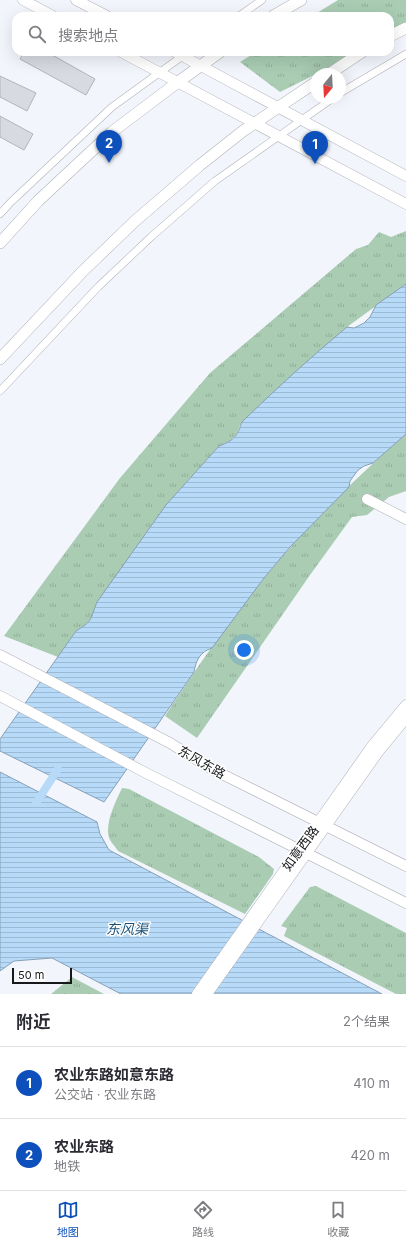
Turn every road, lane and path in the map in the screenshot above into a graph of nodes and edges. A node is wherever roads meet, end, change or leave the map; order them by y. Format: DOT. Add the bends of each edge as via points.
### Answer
graph roads {
  1 [pos="23,0"];
  2 [pos="76,0"];
  3 [pos="262,0"];
  4 [pos="301,0"];
  5 [pos="46,12"];
  6 [pos="99,12"];
  7 [pos="245,12"];
  8 [pos="280,12"];
  9 [pos="406,28"];
  10 [pos="394,34"];
  11 [pos="406,54"];
  12 [pos="129,56"];
  13 [pos="179,56"];
  14 [pos="186,56"];
  15 [pos="214,56"];
  16 [pos="356,56"];
  17 [pos="200,65"];
  18 [pos="337,68"];
  19 [pos="160,72"];
  20 [pos="178,82"];
  21 [pos="310,86"];
  22 [pos="346,89"];
  23 [pos="325,104"];
  24 [pos="279,107"];
  25 [pos="302,120"];
  26 [pos="255,123"];
  27 [pos="279,136"];
  28 [pos="406,176"];
  29 [pos="406,204"];
  30 [pos="0,214"];
  31 [pos="0,243"];
  32 [pos="0,359"];
  33 [pos="0,391"];
  34 [pos="367,499"];
  35 [pos="406,519"];
  36 [pos="0,655"];
  37 [pos="0,696"];
  38 [pos="406,705"];
  39 [pos="406,718"];
  40 [pos="322,824"];
  41 [pos="303,851"];
  42 [pos="406,866"];
  43 [pos="406,903"];
  44 [pos="258,915"];
  45 [pos="197,994"];
  46 [pos="207,994"];
  1 -- 5 [label="main road"];
  2 -- 6 [label="main road"];
  3 -- 7 [label="street"];
  4 -- 8 [label="main road"];
  9 -- 10 [label="main road"];
  11 -- 22 [label="street"];
  12 -- 19 [label="main road"];
  13 -- 19 [label="street"];
  14 -- 17 [label="main road"];
  15 -- 17 [label="main road"];
  16 -- 18 [label="main road"];
  17 -- 20 [label="main road"];
  17 -- 24 [label="main road"];
  19 -- 20 [label="main road"];
  19 -- 30 [label="street" via="112,108"];
  20 -- 26 [label="main road"];
  20 -- 31 [label="main road" via="112,132 38,201"];
  21 -- 24 [label="main road"];
  23 -- 25 [label="street"];
  24 -- 25 [label="main road"];
  24 -- 26 [label="main road"];
  25 -- 27 [label="street"];
  25 -- 28 [label="main road"];
  26 -- 27 [label="main road"];
  26 -- 32 [label="main road" via="135,220 82,271"];
  27 -- 29 [label="main road"];
  27 -- 33 [label="street" via="215,181 152,236 98,287"];
  34 -- 35 [label="main road"];
  36 -- 40 [label="main road, 东风东路" via="170,743 210,768"];
  37 -- 41 [label="main road" via="148,774"];
  38 -- 40 [label="main road, 如意西路" via="372,746"];
  39 -- 40 [label="main road, 如意西路"];
  40 -- 41 [label="main road, 如意西路"];
  40 -- 42 [label="main road, 东风东路"];
  41 -- 43 [label="main road"];
  41 -- 44 [label="main road, 如意西路"];
  44 -- 45 [label="main road, 如意西路"];
  44 -- 46 [label="main road, 如意西路"];
}
